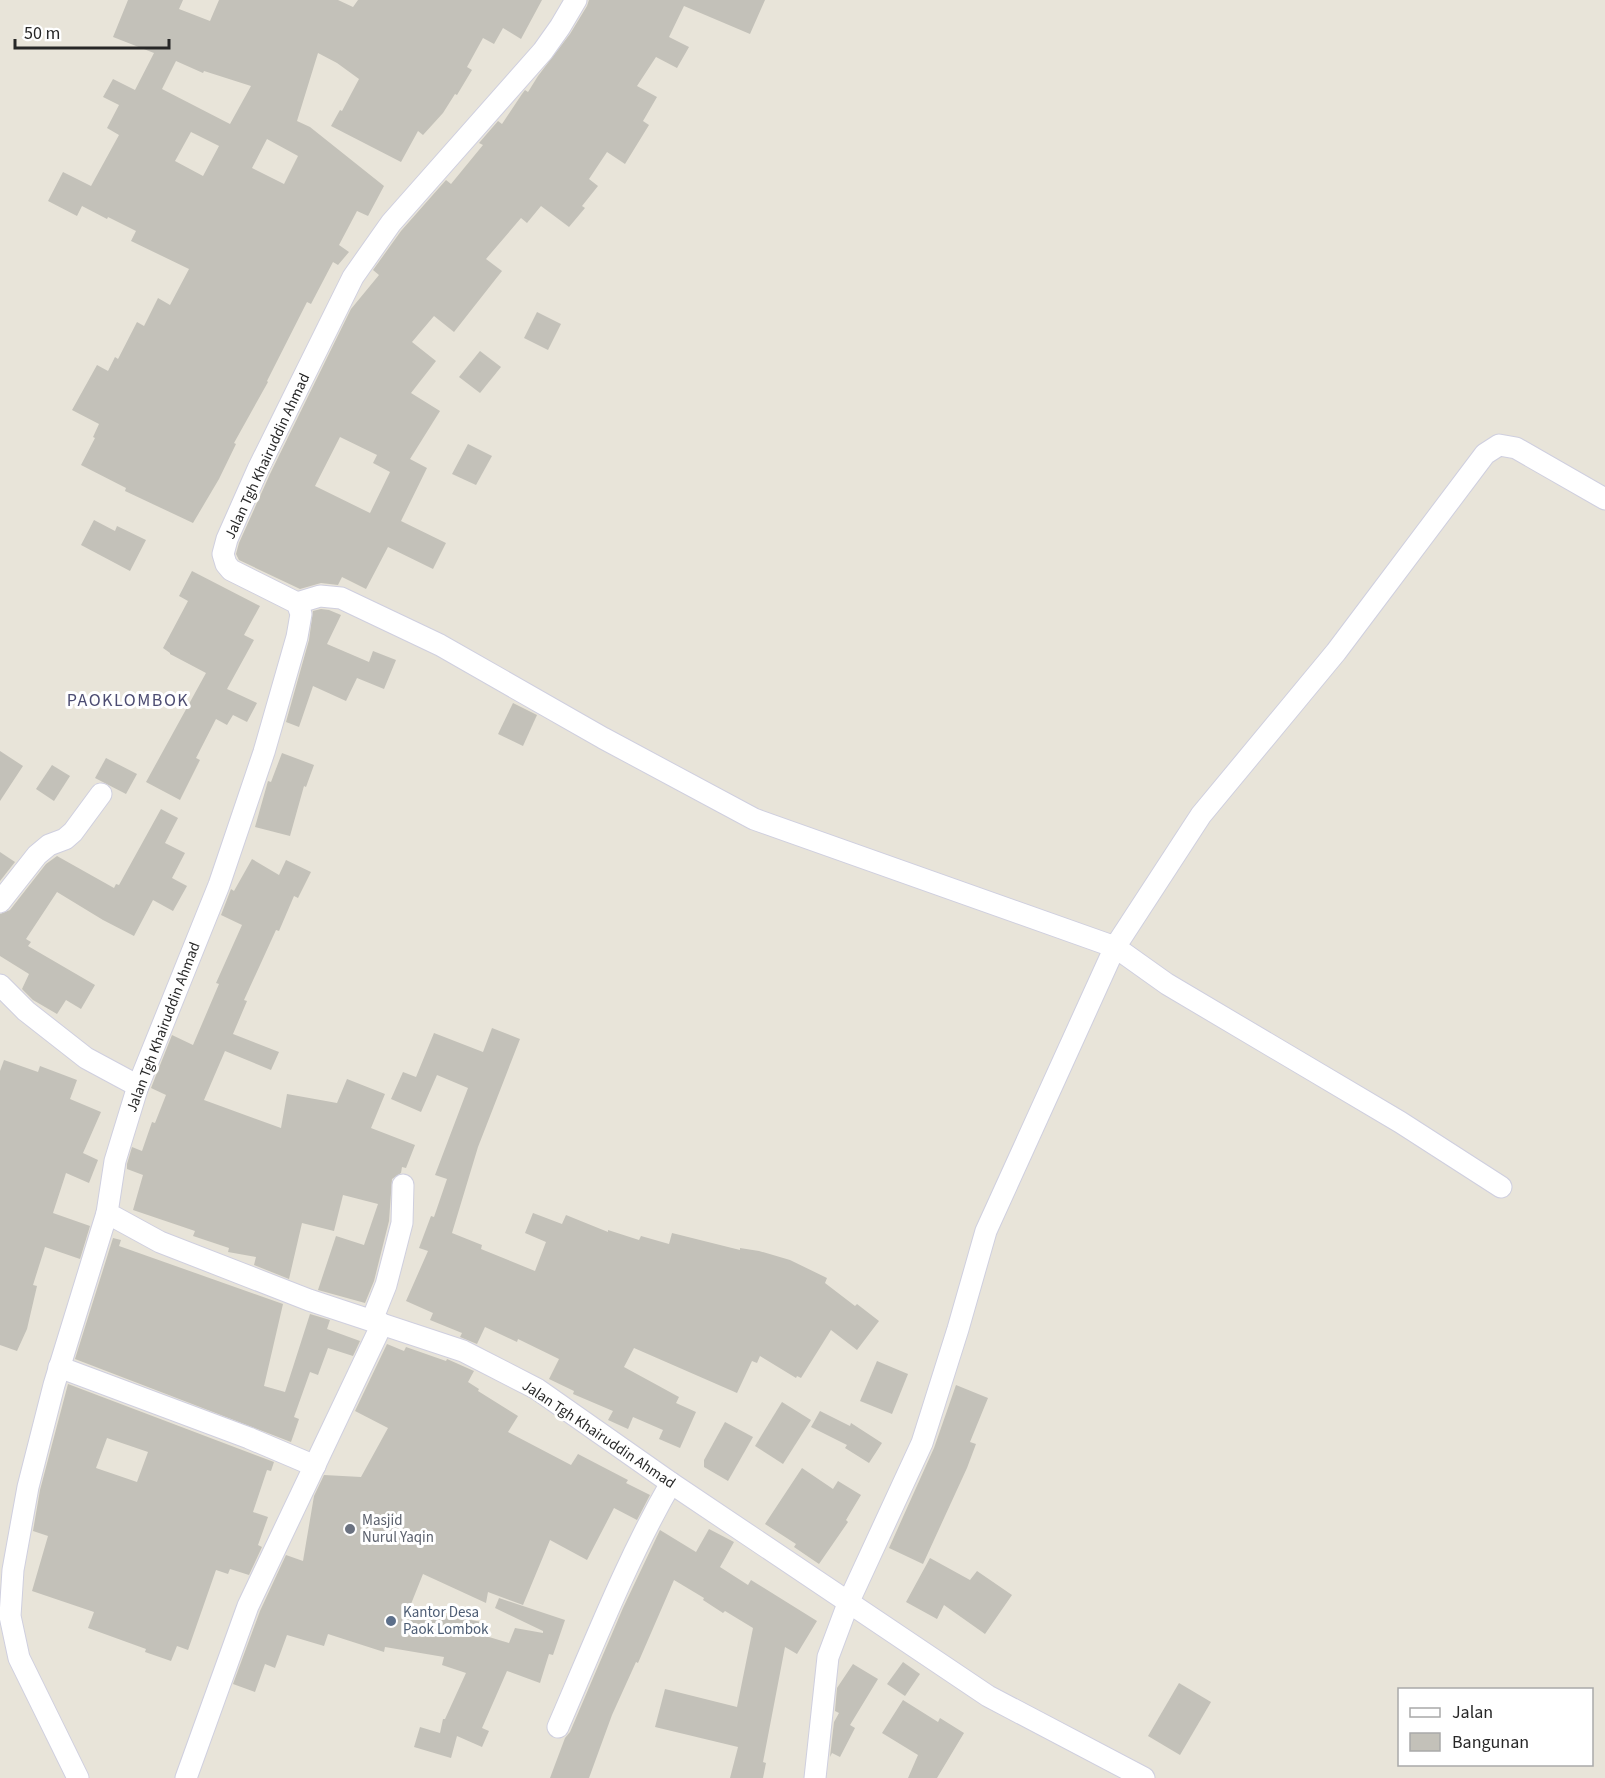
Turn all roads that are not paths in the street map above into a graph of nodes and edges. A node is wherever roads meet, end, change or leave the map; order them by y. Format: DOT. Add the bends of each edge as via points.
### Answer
graph roads {
  1 [pos="576,0"];
  2 [pos="1605,499"];
  3 [pos="297,603"];
  4 [pos="101,794"];
  5 [pos="0,902"];
  6 [pos="1114,947"];
  7 [pos="0,985"];
  8 [pos="138,1086"];
  9 [pos="403,1185"];
  10 [pos="1501,1186"];
  11 [pos="107,1213"];
  12 [pos="377,1322"];
  13 [pos="59,1367"];
  14 [pos="315,1466"];
  15 [pos="671,1483"];
  16 [pos="849,1600"];
  17 [pos="558,1727"];
  18 [pos="78,1778"];
  19 [pos="186,1778"];
  20 [pos="815,1778"];
  21 [pos="1144,1778"];
  1 -- 3 [label="street, Jalan Tgh Khairuddin Ahmad" via="543,51 372,249 334,314 258,469 227,539 224,558 231,570"];
  2 -- 6 [label="street" via="1516,448 1499,445 1485,454 1336,652 1201,815"];
  3 -- 6 [label="street" via="320,596 341,598 440,645 754,819"];
  3 -- 8 [label="street, Jalan Tgh Khairuddin Ahmad" via="297,637 264,752 219,885"];
  4 -- 5 [label="street" via="73,832 37,855"];
  6 -- 10 [label="street" via="1167,984"];
  6 -- 16 [label="street" via="986,1230 922,1443"];
  7 -- 8 [label="street" via="86,1058"];
  8 -- 11 [label="street, Jalan Tgh Khairuddin Ahmad" via="116,1161"];
  9 -- 12 [label="street" via="402,1222"];
  11 -- 12 [label="street, Jalan Tgh Khairuddin Ahmad" via="160,1242"];
  11 -- 13 [label="street"];
  12 -- 14 [label="street"];
  12 -- 15 [label="street, Jalan Tgh Khairuddin Ahmad" via="463,1351 537,1389"];
  13 -- 14 [label="street"];
  13 -- 18 [label="street" via="28,1487 13,1570 10,1616 19,1658"];
  14 -- 19 [label="street" via="248,1606"];
  15 -- 16 [label="street, Jalan Tgh Khairuddin Ahmad"];
  15 -- 17 [label="street" via="613,1595"];
  16 -- 20 [label="street" via="828,1657"];
  16 -- 21 [label="street, Jalan Tgh Khairuddin Ahmad" via="988,1696"];
}
